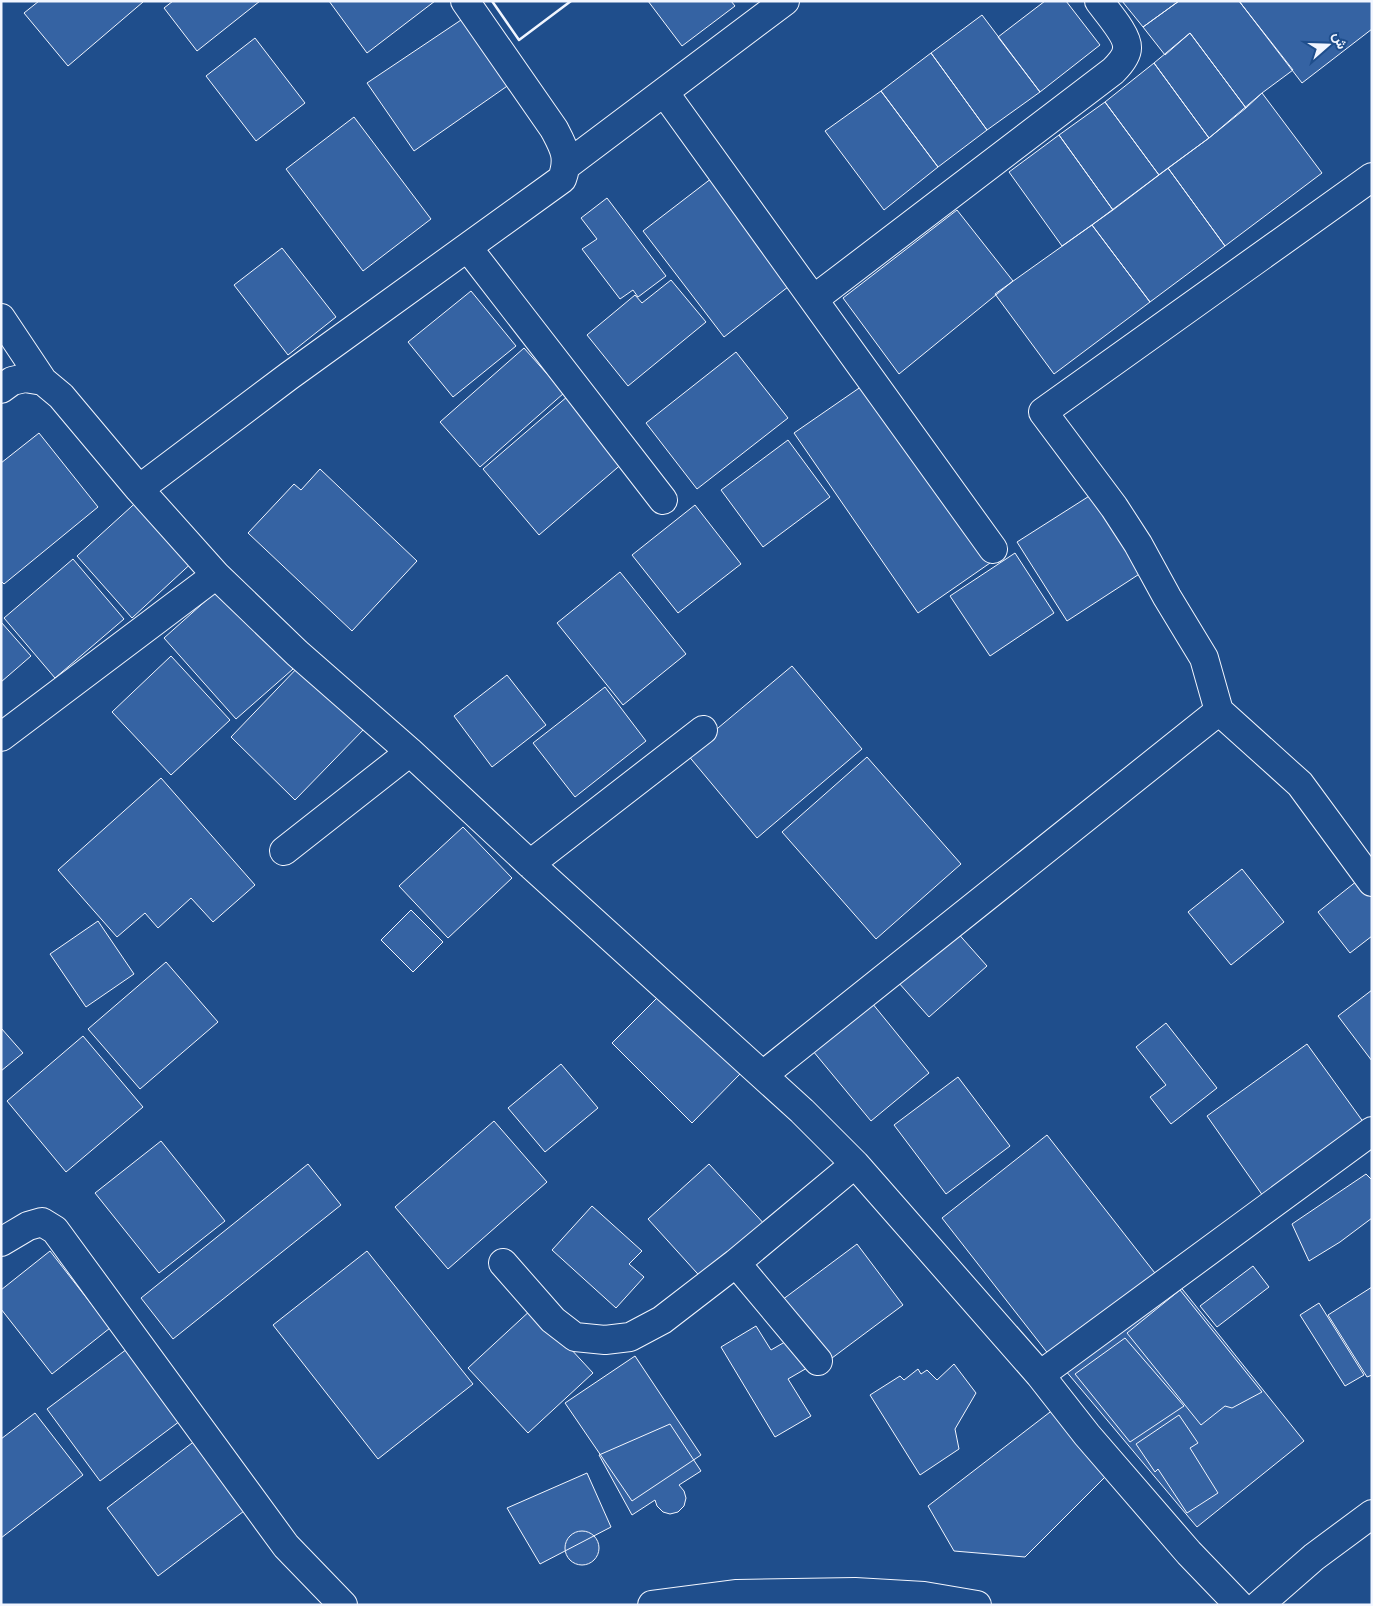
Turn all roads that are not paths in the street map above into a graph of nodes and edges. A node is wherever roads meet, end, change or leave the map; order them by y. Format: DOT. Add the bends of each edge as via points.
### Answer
graph roads {
  1 [pos="465,1"];
  2 [pos="784,1"];
  3 [pos="1099,1"];
  4 [pos="664,92"];
  5 [pos="567,165"];
  6 [pos="1372,177"];
  7 [pos="468,248"];
  8 [pos="814,300"];
  9 [pos="1,318"];
  10 [pos="43,382"];
  11 [pos="1,389"];
  12 [pos="139,490"];
  13 [pos="663,500"];
  14 [pos="994,549"];
  15 [pos="216,575"];
  16 [pos="1219,711"];
  17 [pos="703,730"];
  18 [pos="1,737"];
  19 [pos="410,752"];
  20 [pos="284,851"];
  21 [pos="530,864"];
  22 [pos="1372,882"];
  23 [pos="763,1075"];
  24 [pos="1372,1131"];
  25 [pos="855,1164"];
  26 [pos="1,1242"];
  27 [pos="503,1263"];
  28 [pos="736,1263"];
  29 [pos="818,1361"];
  30 [pos="1040,1375"];
  31 [pos="1372,1514"];
  32 [pos="343,1605"];
  33 [pos="652,1605"];
  34 [pos="977,1605"];
  35 [pos="1238,1605"];
  36 [pos="1259,1605"];
  1 -- 5 [label="street" via="554,129 564,148"];
  2 -- 4 [label="street"];
  3 -- 8 [label="street" via="1126,40 1128,48 1119,65"];
  4 -- 5 [label="street"];
  4 -- 8 [label="street"];
  5 -- 7 [label="street" via="562,179"];
  6 -- 16 [label="street" via="1043,412 1138,544 1204,658"];
  7 -- 12 [label="street" via="289,376"];
  7 -- 13 [label="street"];
  8 -- 14 [label="street"];
  9 -- 10 [label="street"];
  10 -- 11 [label="street" via="25,378 12,381"];
  10 -- 12 [label="street" via="61,396"];
  12 -- 15 [label="street"];
  15 -- 18 [label="street"];
  15 -- 19 [label="street" via="297,653"];
  16 -- 22 [label="street" via="1300,784"];
  16 -- 23 [label="street"];
  17 -- 21 [label="street"];
  19 -- 20 [label="street"];
  19 -- 21 [label="street"];
  21 -- 23 [label="street"];
  23 -- 25 [label="street"];
  24 -- 30 [label="street"];
  25 -- 28 [label="street"];
  25 -- 30 [label="street"];
  26 -- 32 [label="street" via="28,1226 42,1222 55,1230 286,1546"];
  27 -- 28 [label="street" via="567,1332 575,1337 604,1340 630,1337 662,1320"];
  28 -- 29 [label="street"];
  30 -- 35 [label="street" via="1189,1554"];
  31 -- 36 [label="street" via="1314,1557"];
  33 -- 34 [label="street" via="737,1594 855,1592 924,1596"];
}
